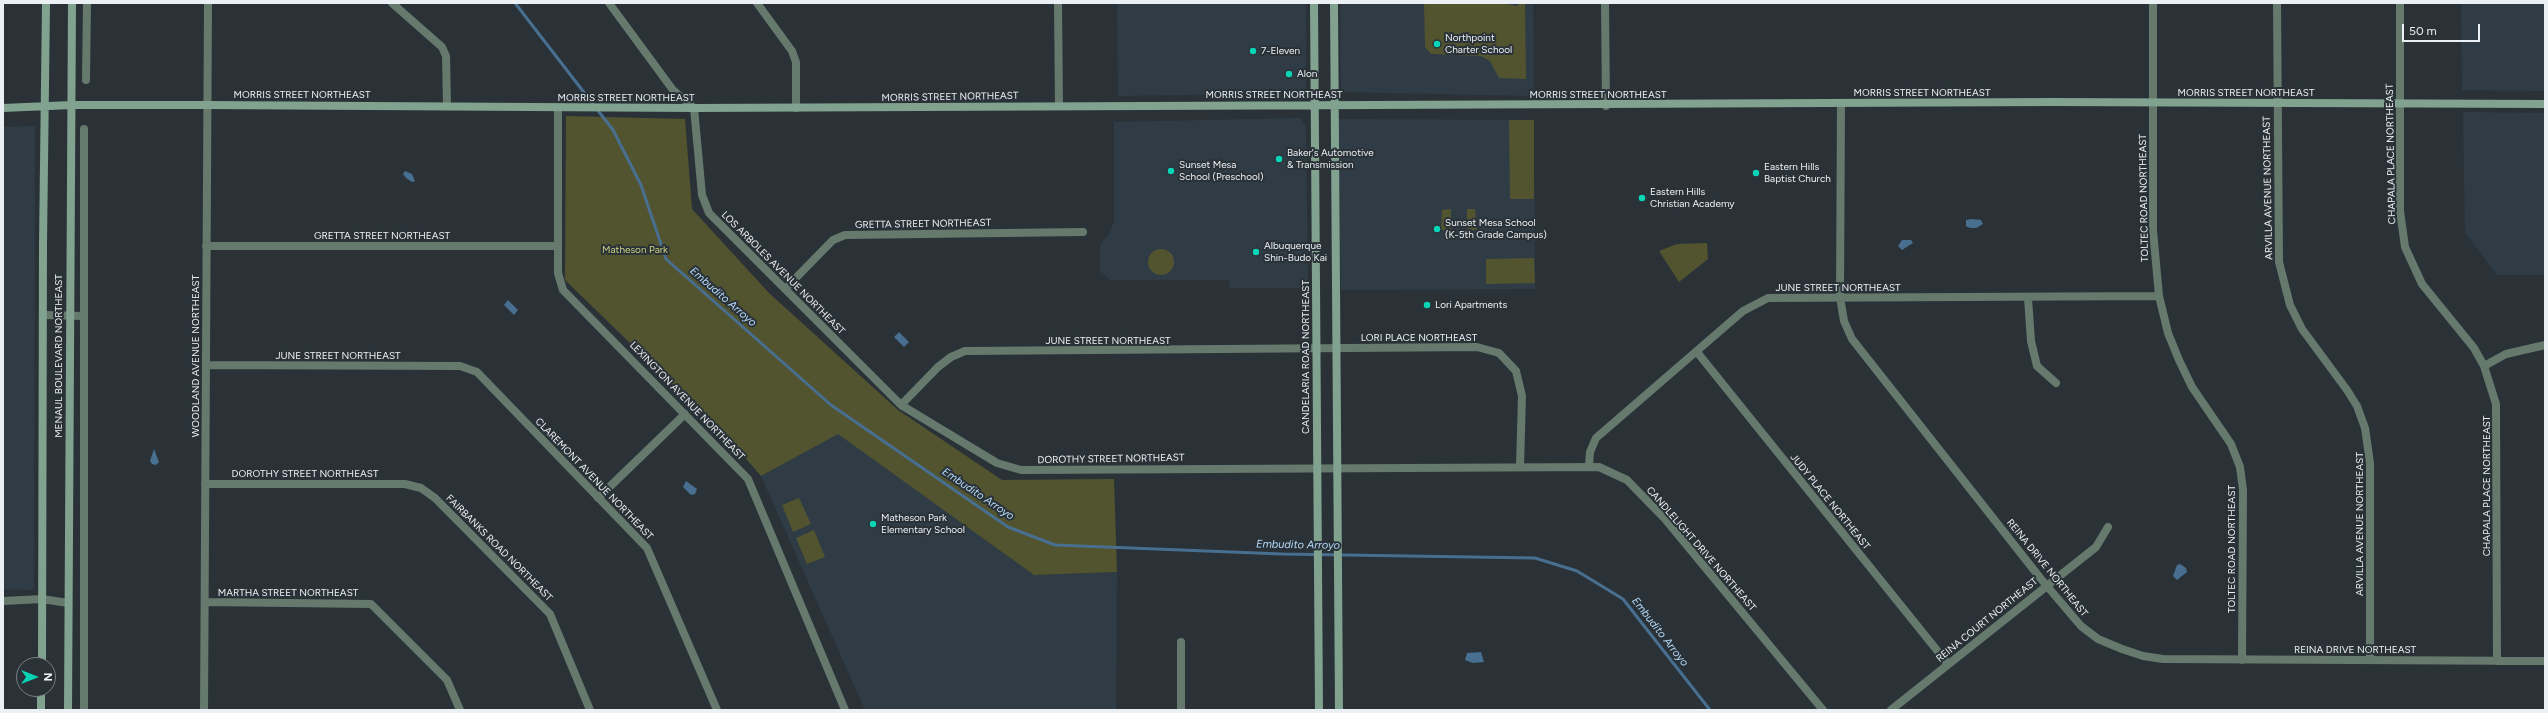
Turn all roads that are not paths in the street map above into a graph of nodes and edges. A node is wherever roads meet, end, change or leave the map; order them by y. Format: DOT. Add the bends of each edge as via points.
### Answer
graph roads {
  1 [pos="46,3"];
  2 [pos="72,3"];
  3 [pos="87,3"];
  4 [pos="208,3"];
  5 [pos="392,3"];
  6 [pos="610,3"];
  7 [pos="757,3"];
  8 [pos="1058,3"];
  9 [pos="1314,3"];
  10 [pos="1334,3"];
  11 [pos="1605,3"];
  12 [pos="2153,3"];
  13 [pos="2277,3"];
  14 [pos="2400,3"];
  15 [pos="86,80"];
  16 [pos="1841,103"];
  17 [pos="2153,103"];
  18 [pos="2277,103"];
  19 [pos="2400,103"];
  20 [pos="1334,104"];
  21 [pos="2545,104"];
  22 [pos="72,105"];
  23 [pos="207,105"];
  24 [pos="447,106"];
  25 [pos="1059,106"];
  26 [pos="1315,106"];
  27 [pos="1606,106"];
  28 [pos="46,107"];
  29 [pos="3,108"];
  30 [pos="558,108"];
  31 [pos="694,108"];
  32 [pos="796,108"];
  33 [pos="84,129"];
  34 [pos="1083,232"];
  35 [pos="206,246"];
  36 [pos="558,246"];
  37 [pos="785,289"];
  38 [pos="2159,296"];
  39 [pos="1840,297"];
  40 [pos="2028,298"];
  41 [pos="43,315"];
  42 [pos="69,315"];
  43 [pos="83,316"];
  44 [pos="2545,345"];
  45 [pos="1336,348"];
  46 [pos="1316,350"];
  47 [pos="1697,352"];
  48 [pos="206,365"];
  49 [pos="2484,366"];
  50 [pos="470,367"];
  51 [pos="2056,382"];
  52 [pos="902,404"];
  53 [pos="685,414"];
  54 [pos="1520,466"];
  55 [pos="1589,466"];
  56 [pos="1317,467"];
  57 [pos="1338,467"];
  58 [pos="205,484"];
  59 [pos="405,484"];
  60 [pos="598,498"];
  61 [pos="2108,527"];
  62 [pos="2046,586"];
  63 [pos="42,599"];
  64 [pos="3,600"];
  65 [pos="205,602"];
  66 [pos="68,603"];
  67 [pos="1181,642"];
  68 [pos="42,657"];
  69 [pos="2242,660"];
  70 [pos="2370,660"];
  71 [pos="2497,661"];
  72 [pos="2545,661"];
  73 [pos="1948,664"];
  74 [pos="42,697"];
  75 [pos="41,710"];
  76 [pos="68,710"];
  77 [pos="84,710"];
  78 [pos="204,710"];
  79 [pos="460,710"];
  80 [pos="590,710"];
  81 [pos="717,710"];
  82 [pos="845,710"];
  83 [pos="1181,710"];
  84 [pos="1319,710"];
  85 [pos="1339,710"];
  86 [pos="1823,710"];
  87 [pos="1891,710"];
  1 -- 28 [label="main road, MENAUL BOULEVARD NORTHEAST"];
  2 -- 22 [label="main road, MENAUL BOULEVARD NORTHEAST"];
  3 -- 15 [label="street"];
  4 -- 23 [label="street, WOODLAND AVENUE NORTHEAST"];
  5 -- 24 [label="street" via="442,47 446,56"];
  6 -- 31 [label="street" via="673,90"];
  7 -- 32 [label="street" via="792,51 796,62"];
  8 -- 25 [label="street"];
  9 -- 26 [label="main road, CANDELARIA ROAD NORTHEAST"];
  10 -- 20 [label="main road"];
  11 -- 27 [label="street"];
  12 -- 17 [label="street, TOLTEC ROAD NORTHEAST"];
  13 -- 18 [label="street, ARVILLA AVENUE NORTHEAST"];
  14 -- 19 [label="street, CHAPALA PLACE NORTHEAST"];
  16 -- 17 [label="main road, MORRIS STREET NORTHEAST"];
  16 -- 27 [label="main road, MORRIS STREET NORTHEAST"];
  16 -- 39 [label="street, REINA DRIVE NORTHEAST"];
  17 -- 18 [label="main road, MORRIS STREET NORTHEAST"];
  17 -- 38 [label="street, TOLTEC ROAD NORTHEAST" via="2153,230"];
  18 -- 19 [label="main road, MORRIS STREET NORTHEAST"];
  18 -- 70 [label="street, ARVILLA AVENUE NORTHEAST" via="2277,240 2279,262 2290,305 2302,328 2357,406 2366,428 2370,448"];
  19 -- 21 [label="main road, MORRIS STREET NORTHEAST"];
  19 -- 49 [label="street, CHAPALA PLACE NORTHEAST" via="2400,211 2405,247 2422,284 2474,348"];
  20 -- 26 [label="main road, MORRIS STREET NORTHEAST"];
  20 -- 27 [label="main road, MORRIS STREET NORTHEAST"];
  20 -- 45 [label="main road"];
  22 -- 23 [label="main road, MORRIS STREET NORTHEAST"];
  22 -- 28 [label="main road, MORRIS STREET NORTHEAST"];
  22 -- 42 [label="main road, MENAUL BOULEVARD NORTHEAST"];
  23 -- 24 [label="main road, MORRIS STREET NORTHEAST"];
  23 -- 35 [label="street, WOODLAND AVENUE NORTHEAST"];
  24 -- 30 [label="main road, MORRIS STREET NORTHEAST"];
  25 -- 26 [label="main road, MORRIS STREET NORTHEAST"];
  25 -- 32 [label="main road, MORRIS STREET NORTHEAST"];
  26 -- 46 [label="main road, CANDELARIA ROAD NORTHEAST"];
  28 -- 29 [label="main road, MORRIS STREET NORTHEAST"];
  28 -- 41 [label="main road, MENAUL BOULEVARD NORTHEAST"];
  30 -- 31 [label="main road, MORRIS STREET NORTHEAST"];
  30 -- 36 [label="street, LEXINGTON AVENUE NORTHEAST"];
  31 -- 32 [label="main road, MORRIS STREET NORTHEAST"];
  31 -- 37 [label="street, LOS ARBOLES AVENUE NORTHEAST" via="702,195 709,213"];
  33 -- 43 [label="street"];
  34 -- 37 [label="street, GRETTA STREET NORTHEAST" via="845,235 833,240"];
  35 -- 36 [label="street, GRETTA STREET NORTHEAST"];
  35 -- 48 [label="street, WOODLAND AVENUE NORTHEAST"];
  36 -- 53 [label="street, LEXINGTON AVENUE NORTHEAST" via="559,282 563,290"];
  37 -- 52 [label="street, LOS ARBOLES AVENUE NORTHEAST"];
  38 -- 40 [label="street, JUNE STREET NORTHEAST"];
  38 -- 69 [label="street, TOLTEC ROAD NORTHEAST" via="2168,333 2179,360 2192,386 2231,444 2240,467 2243,490"];
  39 -- 40 [label="street, JUNE STREET NORTHEAST"];
  39 -- 47 [label="street, JUNE STREET NORTHEAST" via="1780,297 1758,302 1743,311"];
  39 -- 62 [label="street, REINA DRIVE NORTHEAST" via="1844,321 1852,339"];
  40 -- 51 [label="street" via="2031,341 2038,366"];
  41 -- 42 [label="street"];
  41 -- 63 [label="main road, MENAUL BOULEVARD NORTHEAST"];
  42 -- 43 [label="street"];
  42 -- 66 [label="main road, MENAUL BOULEVARD NORTHEAST"];
  43 -- 77 [label="street"];
  44 -- 49 [label="street" via="2506,354"];
  45 -- 46 [label="street, JUNE STREET NORTHEAST"];
  45 -- 54 [label="street, LORI PLACE NORTHEAST" via="1477,347 1499,353 1516,371 1521,384"];
  45 -- 57 [label="main road"];
  46 -- 52 [label="street, JUNE STREET NORTHEAST" via="965,352 951,357 938,366"];
  46 -- 56 [label="main road, CANDELARIA ROAD NORTHEAST"];
  47 -- 55 [label="street, JUNE STREET NORTHEAST" via="1596,438 1590,452"];
  47 -- 73 [label="street, JUDY PLACE NORTHEAST"];
  48 -- 50 [label="street, JUNE STREET NORTHEAST"];
  48 -- 58 [label="street, WOODLAND AVENUE NORTHEAST"];
  49 -- 71 [label="street, CHAPALA PLACE NORTHEAST" via="2494,391 2498,422"];
  50 -- 60 [label="street, CLAREMONT AVENUE NORTHEAST"];
  52 -- 56 [label="street, DOROTHY STREET NORTHEAST" via="997,463 1021,470"];
  53 -- 60 [label="street"];
  53 -- 82 [label="street, LEXINGTON AVENUE NORTHEAST" via="748,479"];
  54 -- 55 [label="street, CANDLELIGHT DRIVE NORTHEAST"];
  54 -- 57 [label="street, CANDLELIGHT DRIVE NORTHEAST"];
  55 -- 86 [label="street, CANDLELIGHT DRIVE NORTHEAST" via="1619,475 1665,519"];
  56 -- 57 [label="street, DOROTHY STREET NORTHEAST"];
  56 -- 84 [label="main road, CANDELARIA ROAD NORTHEAST"];
  57 -- 85 [label="main road"];
  58 -- 59 [label="street, DOROTHY STREET NORTHEAST"];
  58 -- 65 [label="street, WOODLAND AVENUE NORTHEAST"];
  59 -- 80 [label="street, FAIRBANKS ROAD NORTHEAST" via="422,488 435,498 550,614"];
  60 -- 81 [label="street, CLAREMONT AVENUE NORTHEAST" via="647,548"];
  61 -- 62 [label="street, REINA COURT NORTHEAST" via="2096,547"];
  62 -- 69 [label="street, REINA DRIVE NORTHEAST" via="2081,626 2098,639 2122,649 2163,659"];
  62 -- 73 [label="street, REINA COURT NORTHEAST"];
  63 -- 64 [label="street"];
  63 -- 66 [label="street"];
  63 -- 68 [label="main road, MENAUL BOULEVARD NORTHEAST"];
  65 -- 78 [label="street, WOODLAND AVENUE NORTHEAST"];
  65 -- 79 [label="street, MARTHA STREET NORTHEAST" via="371,604 447,680"];
  66 -- 76 [label="main road, MENAUL BOULEVARD NORTHEAST"];
  67 -- 83 [label="street"];
  69 -- 70 [label="street, REINA DRIVE NORTHEAST"];
  70 -- 71 [label="street, REINA DRIVE NORTHEAST"];
  71 -- 72 [label="street, REINA DRIVE NORTHEAST"];
  73 -- 87 [label="street, REINA COURT NORTHEAST"];
  74 -- 75 [label="main road"];
}
